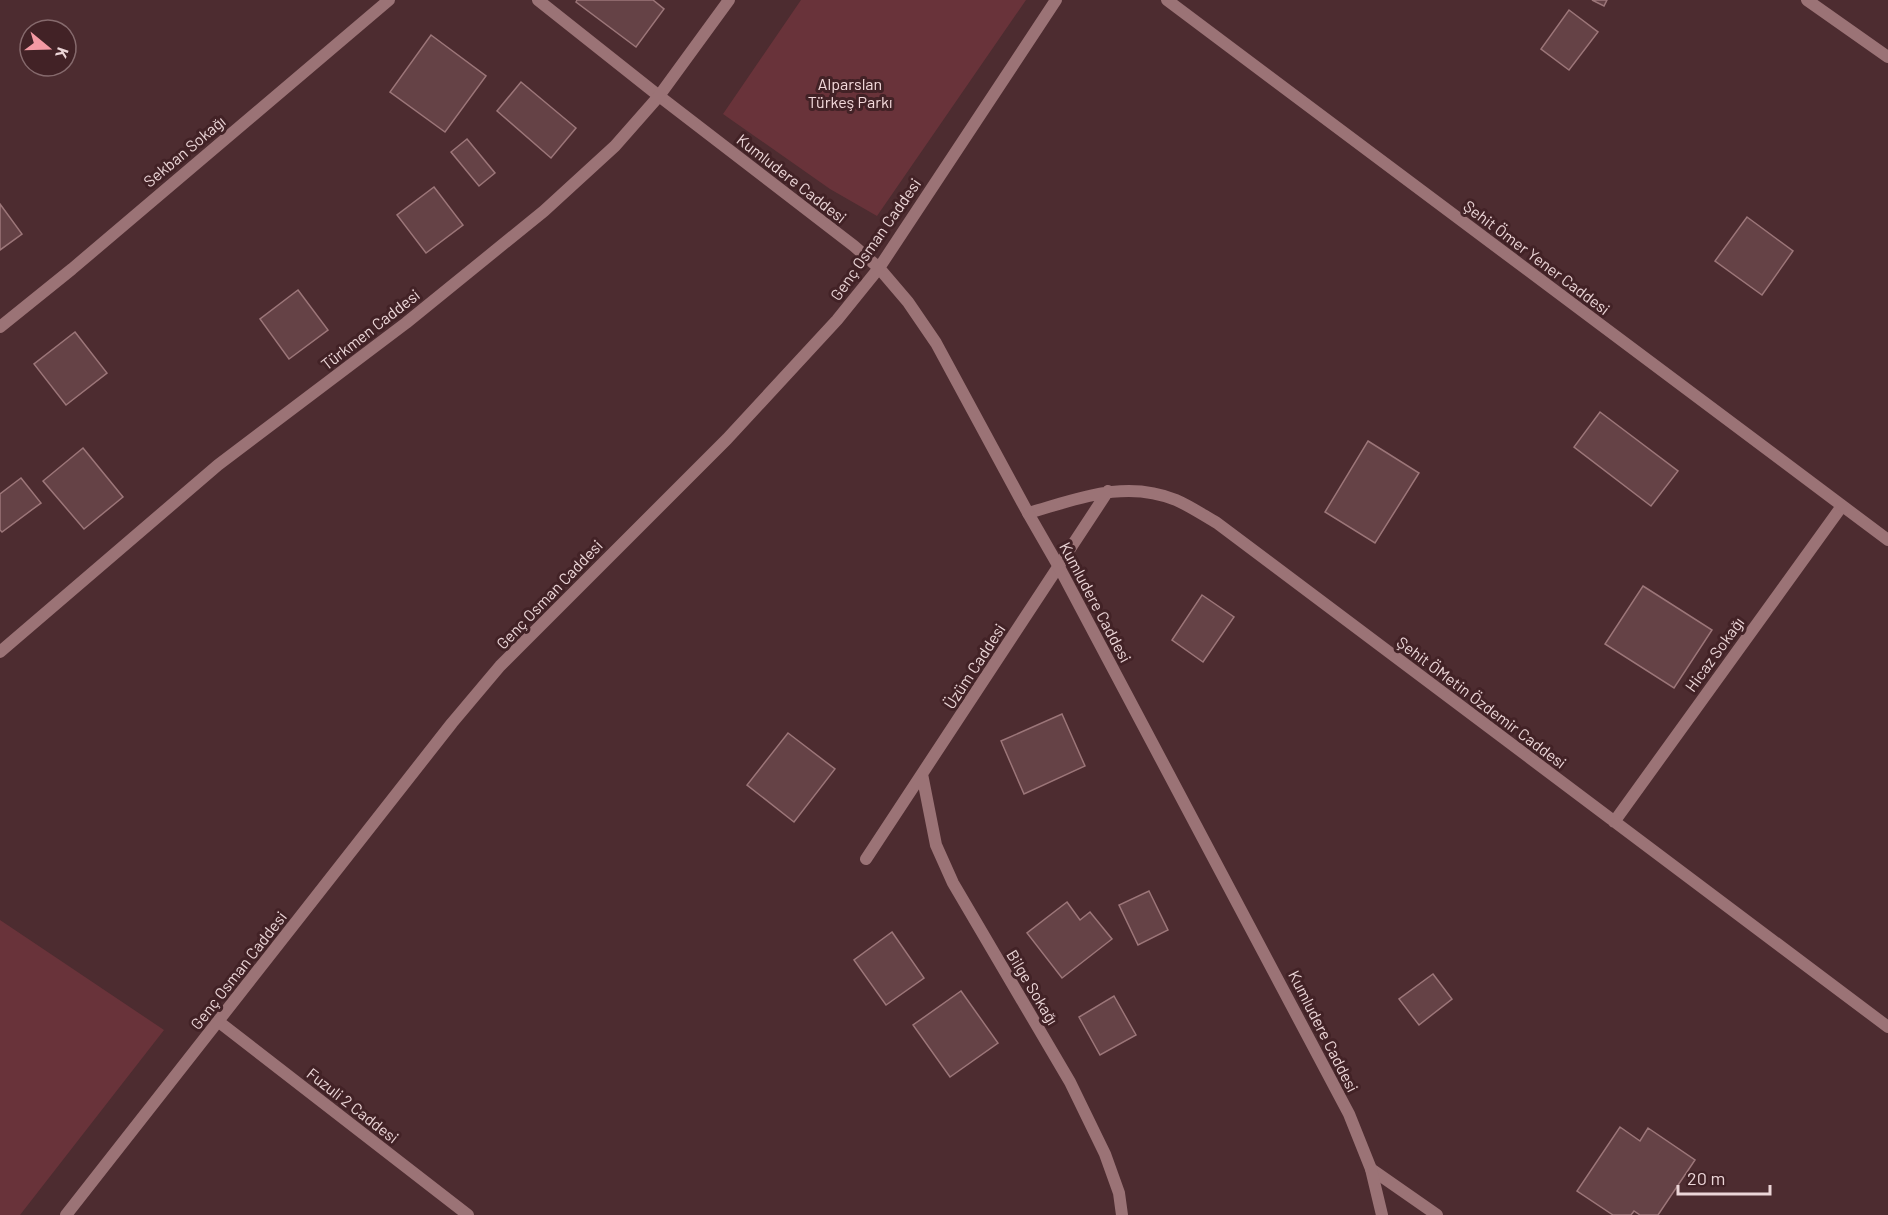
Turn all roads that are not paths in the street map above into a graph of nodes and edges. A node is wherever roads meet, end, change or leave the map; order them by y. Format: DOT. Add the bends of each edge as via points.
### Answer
graph roads {
  1 [pos="389,0"];
  2 [pos="538,0"];
  3 [pos="729,0"];
  4 [pos="1056,0"];
  5 [pos="1167,0"];
  6 [pos="1807,0"];
  7 [pos="1888,57"];
  8 [pos="659,96"];
  9 [pos="879,268"];
  10 [pos="0,327"];
  11 [pos="1108,491"];
  12 [pos="1842,506"];
  13 [pos="1028,513"];
  14 [pos="1888,540"];
  15 [pos="1059,567"];
  16 [pos="0,652"];
  17 [pos="922,774"];
  18 [pos="1614,822"];
  19 [pos="866,859"];
  20 [pos="219,1022"];
  21 [pos="1888,1027"];
  22 [pos="1371,1169"];
  23 [pos="66,1215"];
  24 [pos="468,1215"];
  25 [pos="1122,1215"];
  26 [pos="1382,1215"];
  27 [pos="1437,1215"];
  1 -- 10 [label="street, Sekban Sokağı"];
  2 -- 8 [label="street, Kumludere Caddesi"];
  3 -- 8 [label="street, Türkmen Caddesi"];
  4 -- 9 [label="street, Genç Osman Caddesi"];
  5 -- 12 [label="street, Şehit Ömer Yener Caddesi"];
  6 -- 7 [label="street"];
  8 -- 9 [label="street, Kumludere Caddesi"];
  8 -- 16 [label="street, Türkmen Caddesi" via="615,146 544,211 406,323 218,465"];
  9 -- 13 [label="street, Kumludere Caddesi" via="936,344"];
  9 -- 20 [label="street, Genç Osman Caddesi" via="727,440 500,666"];
  11 -- 13 [label="street, Şehit ÖMetin Özdemir Caddesi"];
  11 -- 15 [label="street, Üzüm Caddesi"];
  11 -- 18 [label="street, Şehit ÖMetin Özdemir Caddesi" via="1154,493 1176,500 1217,523"];
  12 -- 14 [label="street, Şehit Ömer Yener Caddesi"];
  12 -- 18 [label="street, Hicaz Sokağı"];
  13 -- 15 [label="street, Kumludere Caddesi"];
  15 -- 17 [label="street, Üzüm Caddesi"];
  15 -- 22 [label="street, Kumludere Caddesi" via="1285,990 1349,1114"];
  17 -- 19 [label="street, Üzüm Caddesi"];
  17 -- 25 [label="street, Bilge Sokağı" via="936,845 952,883 1070,1083 1105,1154 1119,1193"];
  18 -- 21 [label="street, Şehit ÖMetin Özdemir Caddesi"];
  20 -- 23 [label="street, Genç Osman Caddesi"];
  20 -- 24 [label="street, Fuzuli 2 Caddesi"];
  22 -- 26 [label="street, Kumludere Caddesi"];
  22 -- 27 [label="street"];
}
